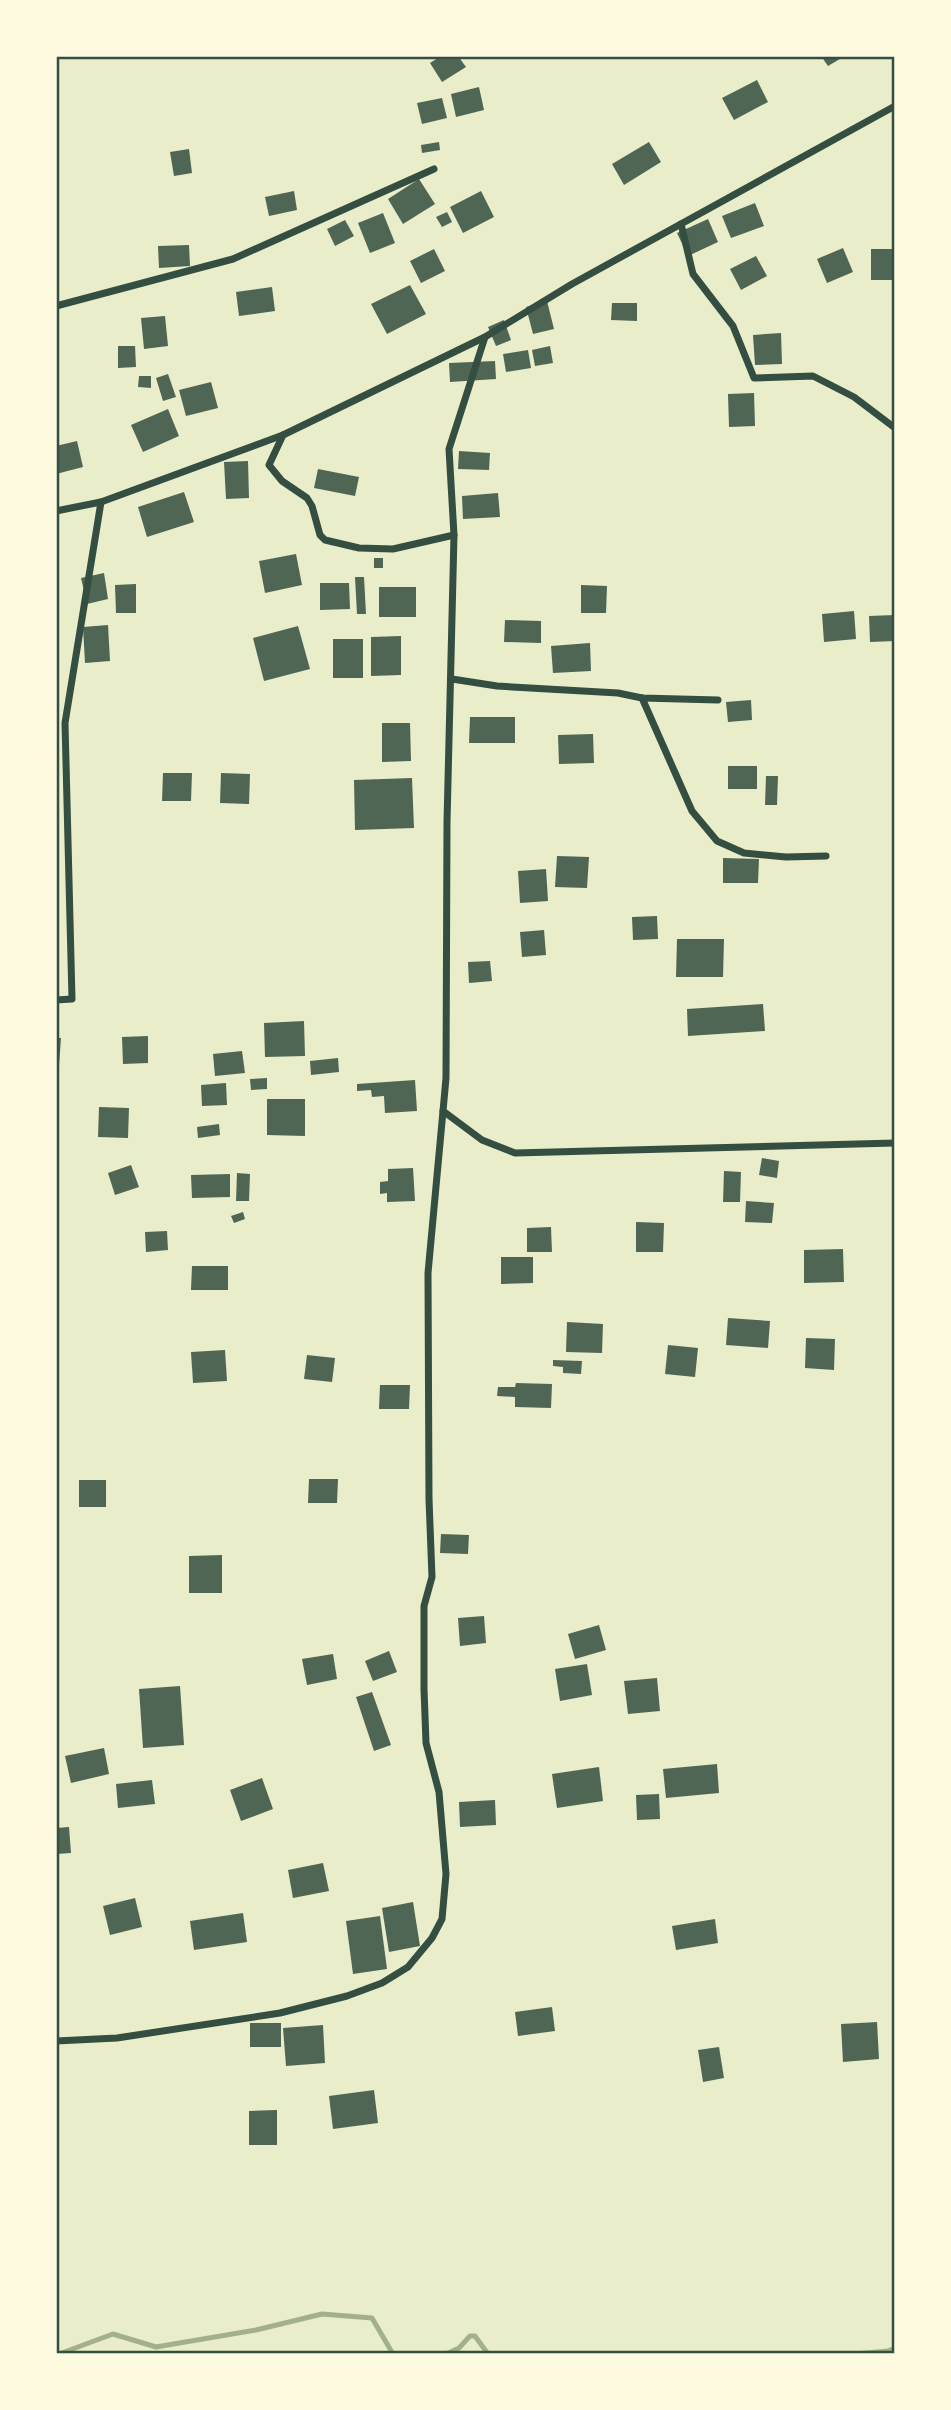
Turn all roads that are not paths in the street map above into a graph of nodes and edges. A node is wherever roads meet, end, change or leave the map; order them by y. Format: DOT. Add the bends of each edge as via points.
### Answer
graph roads {
  1 [pos="895,106"];
  2 [pos="435,169"];
  3 [pos="681,224"];
  4 [pos="56,306"];
  5 [pos="485,337"];
  6 [pos="895,428"];
  7 [pos="283,435"];
  8 [pos="101,502"];
  9 [pos="56,511"];
  10 [pos="454,535"];
  11 [pos="452,679"];
  12 [pos="642,698"];
  13 [pos="718,700"];
  14 [pos="826,856"];
  15 [pos="56,1000"];
  16 [pos="443,1111"];
  17 [pos="895,1143"];
  18 [pos="56,2041"];
  1 -- 3 [label="street"];
  2 -- 4 [label="street" via="233,259"];
  3 -- 5 [label="street"];
  3 -- 6 [label="street" via="693,274 733,326 754,378 813,376 853,397"];
  5 -- 7 [label="street"];
  5 -- 10 [label="street" via="449,449"];
  7 -- 8 [label="street"];
  7 -- 10 [label="street" via="269,465 282,481 307,498 325,540 393,549"];
  8 -- 9 [label="street"];
  8 -- 15 [label="street" via="65,723 72,999"];
  10 -- 11 [label="street"];
  11 -- 12 [label="street"];
  11 -- 16 [label="street"];
  12 -- 13 [label="street"];
  12 -- 14 [label="street" via="692,811 717,841 744,853"];
  16 -- 17 [label="street" via="482,1140 515,1153"];
  16 -- 18 [label="street" via="428,1273 432,1577 424,1606 426,1743 439,1792 446,1874 442,1919 408,1967 348,1996 280,2013 117,2038"];
}
